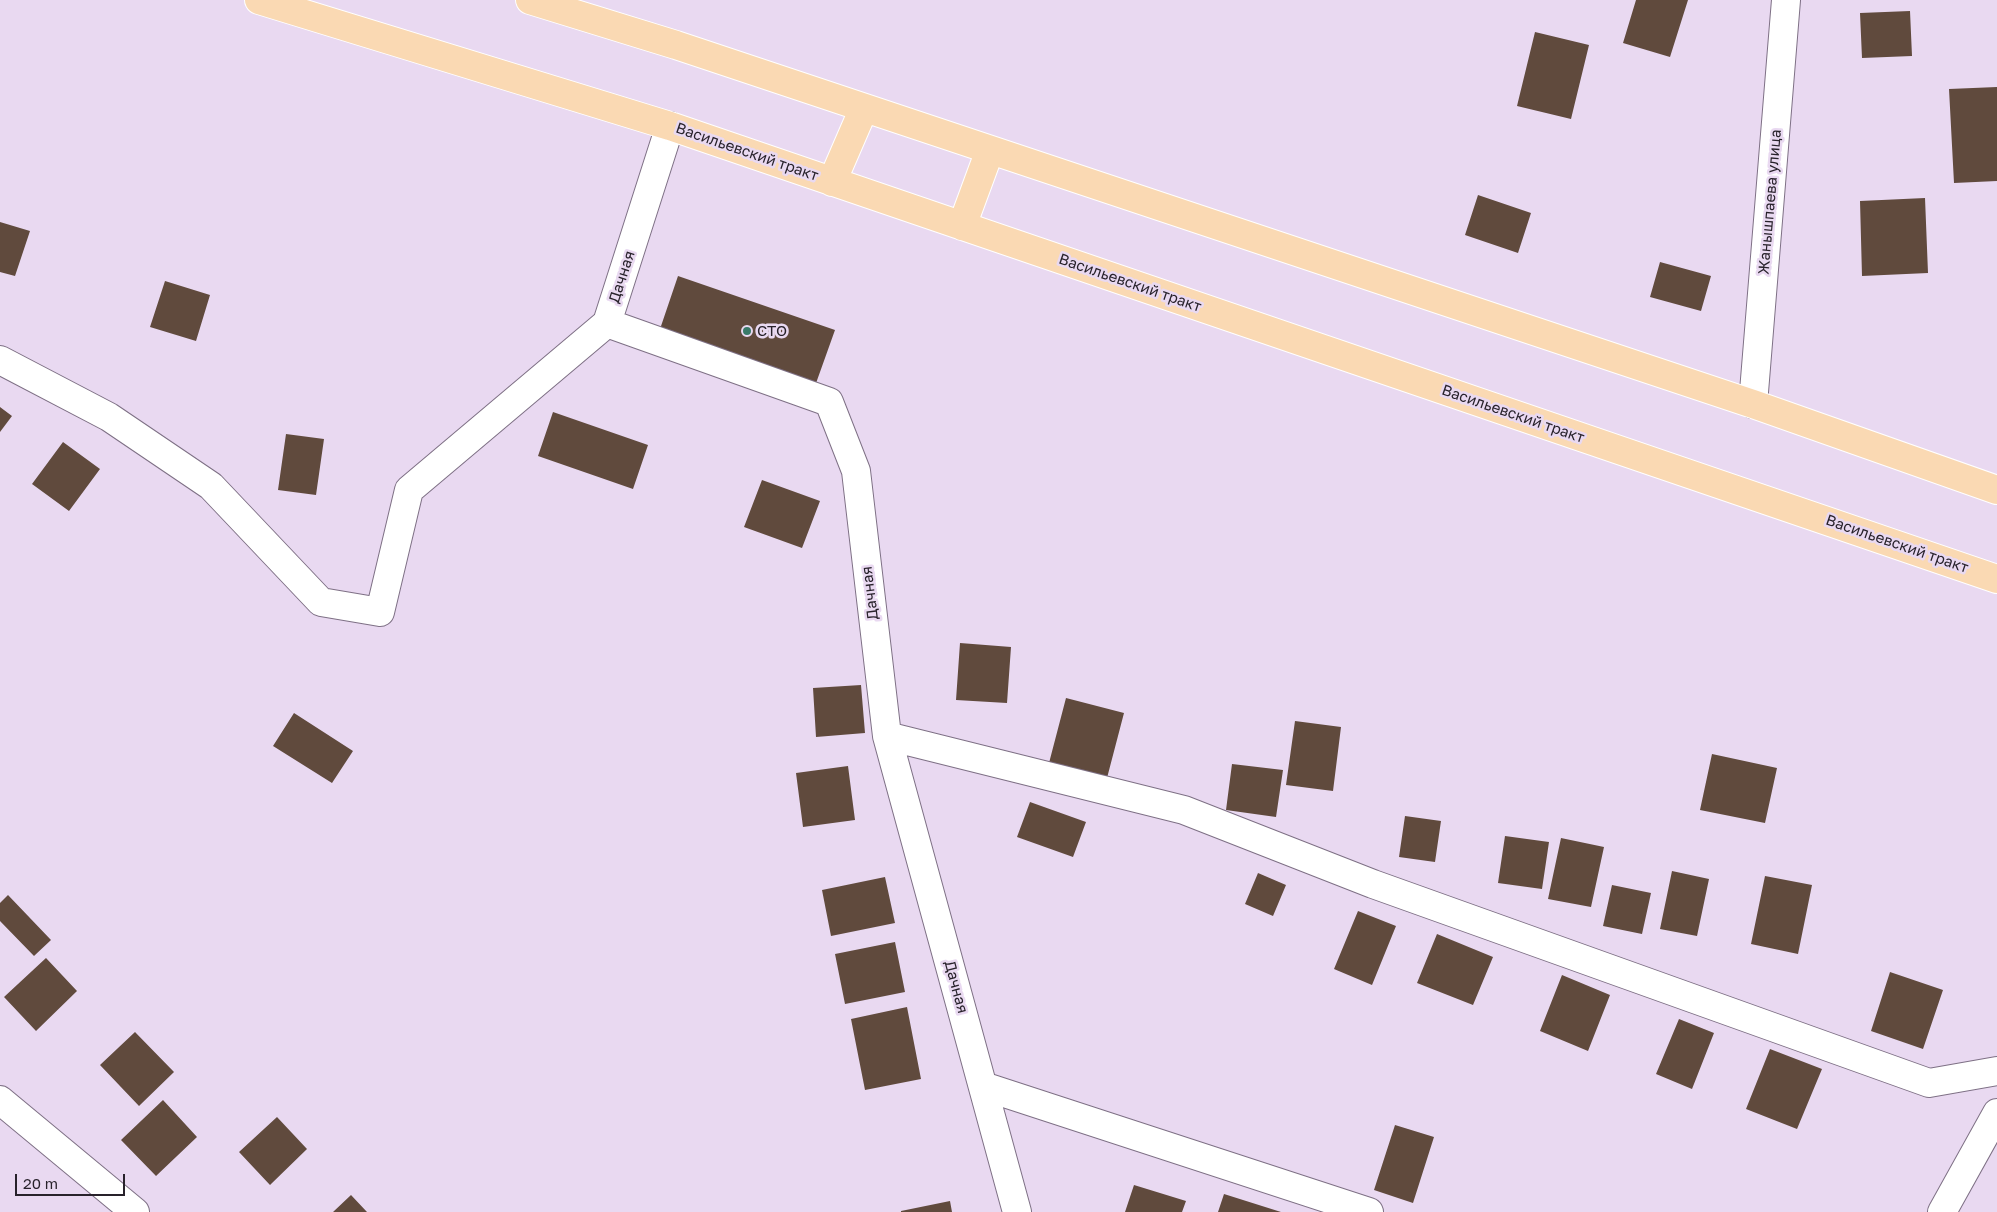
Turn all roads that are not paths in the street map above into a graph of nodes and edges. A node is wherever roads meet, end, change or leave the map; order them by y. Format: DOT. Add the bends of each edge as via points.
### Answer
graph roads {
  1 [pos="259,0"];
  2 [pos="1786,0"];
  3 [pos="539,1"];
  4 [pos="864,108"];
  5 [pos="670,126"];
  6 [pos="990,150"];
  7 [pos="832,182"];
  8 [pos="962,226"];
  9 [pos="608,323"];
  10 [pos="0,360"];
  11 [pos="1754,404"];
  12 [pos="1997,490"];
  13 [pos="1997,579"];
  14 [pos="887,736"];
  15 [pos="1997,1072"];
  16 [pos="983,1086"];
  17 [pos="0,1100"];
  18 [pos="1997,1113"];
  19 [pos="135,1212"];
  20 [pos="1017,1212"];
  21 [pos="1370,1212"];
  22 [pos="1942,1212"];
  1 -- 5 [label="main road, Васильевский тракт"];
  2 -- 11 [label="street, Жанышпаева улица"];
  3 -- 4 [label="main road"];
  4 -- 6 [label="main road"];
  4 -- 7 [label="main road"];
  5 -- 7 [label="main road, Васильевский тракт"];
  5 -- 9 [label="street, Дачная"];
  6 -- 8 [label="main road"];
  6 -- 11 [label="main road"];
  7 -- 8 [label="main road, Васильевский тракт"];
  8 -- 13 [label="main road, Васильевский тракт"];
  9 -- 10 [label="street" via="409,490 380,612 322,602 211,486 109,417"];
  9 -- 14 [label="street, Дачная" via="828,402 856,471"];
  11 -- 12 [label="main road"];
  14 -- 15 [label="street" via="1184,810 1373,884 1929,1083"];
  14 -- 16 [label="street, Дачная"];
  16 -- 20 [label="street, Дачная"];
  16 -- 21 [label="street"];
  17 -- 19 [label="street"];
  18 -- 22 [label="street"];
}
